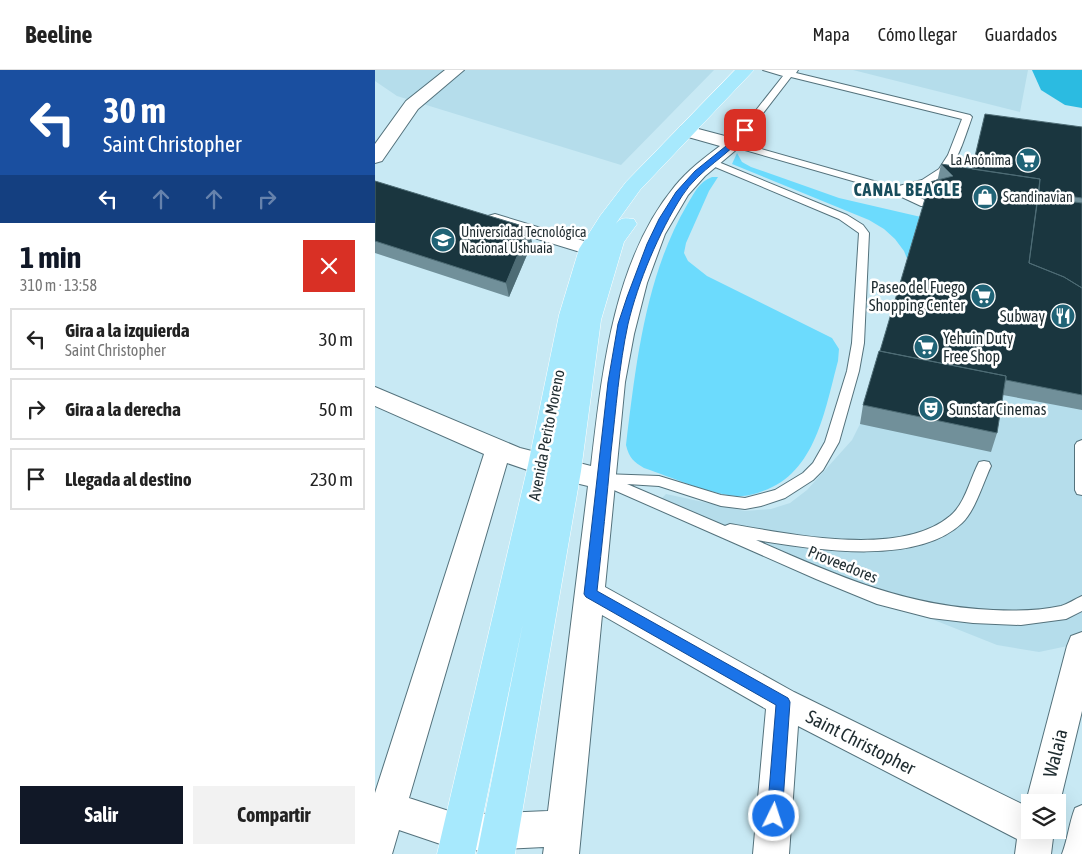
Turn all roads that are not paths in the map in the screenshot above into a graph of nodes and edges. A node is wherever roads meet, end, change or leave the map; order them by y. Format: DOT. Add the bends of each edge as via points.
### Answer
graph roads {
  1 [pos="456,70"];
  2 [pos="745,70"];
  3 [pos="779,71"];
  4 [pos="695,133"];
  5 [pos="734,144"];
  6 [pos="375,158"];
  7 [pos="711,162"];
  8 [pos="895,190"];
  9 [pos="925,204"];
  10 [pos="478,215"];
  11 [pos="590,249"];
  12 [pos="375,396"];
  13 [pos="1082,445"];
  14 [pos="498,449"];
  15 [pos="984,466"];
  16 [pos="554,468"];
  17 [pos="603,480"];
  18 [pos="1082,490"];
  19 [pos="713,527"];
  20 [pos="591,594"];
  21 [pos="1082,603"];
  22 [pos="1082,646"];
  23 [pos="783,702"];
  24 [pos="1045,794"];
  25 [pos="381,810"];
  26 [pos="1082,814"];
  27 [pos="1021,822"];
  28 [pos="1035,839"];
  29 [pos="563,841"];
  30 [pos="499,842"];
  31 [pos="458,844"];
  32 [pos="375,852"];
  33 [pos="771,854"];
  34 [pos="1033,854"];
  35 [pos="1071,854"];
  1 -- 6 [label="street" via="412,105"];
  2 -- 4 [label="main road, Avenida Perito Moreno"];
  3 -- 4 [label="main road, Avenida Perito Moreno"];
  3 -- 5 [label="lane"];
  3 -- 8 [label="lane" via="967,117 952,159 941,174 927,182"];
  4 -- 5 [label="street"];
  4 -- 11 [label="main road, Avenida Perito Moreno" via="633,186"];
  4 -- 16 [label="main road, Avenida Perito Moreno" via="613,242 589,320"];
  5 -- 7 [label="street"];
  5 -- 8 [label="lane"];
  7 -- 17 [label="street" via="680,192 664,219 632,297 618,352"];
  7 -- 17 [label="lane" via="843,217 864,233 856,360 836,437 825,458 809,476 789,490 765,500 742,504 718,500 666,482"];
  8 -- 9 [label="lane"];
  10 -- 11 [label="street"];
  11 -- 16 [label="main road, Avenida Perito Moreno" via="571,315"];
  12 -- 14 [label="street"];
  13 -- 18 [label="lane"];
  14 -- 16 [label="street"];
  14 -- 25 [label="street"];
  15 -- 19 [label="lane" via="958,519 946,528 916,540 887,545 841,546"];
  16 -- 17 [label="street"];
  16 -- 30 [label="main road, Avenida Perito Moreno"];
  16 -- 31 [label="main road, Avenida Perito Moreno"];
  17 -- 19 [label="lane, Proveedores"];
  17 -- 20 [label="street"];
  19 -- 21 [label="lane, Proveedores" via="877,597 931,611 1021,618 1066,612"];
  20 -- 23 [label="street, Saint Christopher"];
  20 -- 29 [label="street"];
  22 -- 24 [label="street, Walaia"];
  23 -- 27 [label="street, Saint Christopher"];
  23 -- 33 [label="street"];
  25 -- 31 [label="street" via="394,811"];
  25 -- 32 [label="street"];
  26 -- 35 [label="lane"];
  28 -- 34 [label="street"];
  29 -- 30 [label="street"];
  30 -- 31 [label="street"];
}
